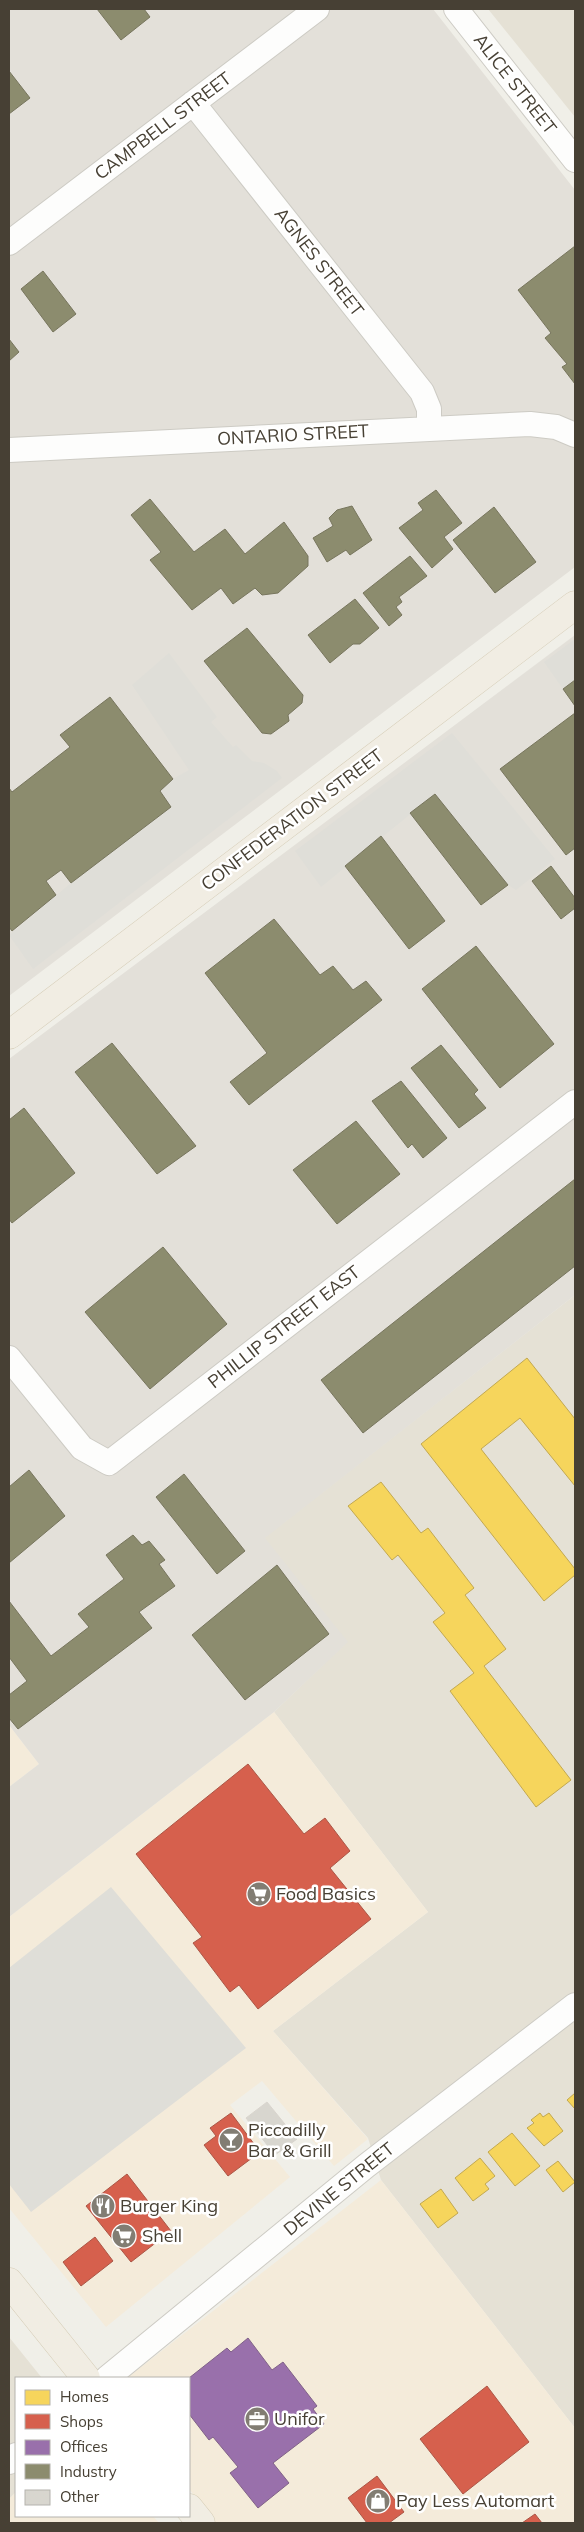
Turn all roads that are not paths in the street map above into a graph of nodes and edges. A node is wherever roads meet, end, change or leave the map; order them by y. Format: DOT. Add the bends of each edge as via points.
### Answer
graph roads {
  1 [pos="317,9"];
  2 [pos="456,9"];
  3 [pos="193,103"];
  4 [pos="575,160"];
  5 [pos="9,243"];
  6 [pos="429,428"];
  7 [pos="575,435"];
  8 [pos="9,450"];
  9 [pos="575,605"];
  10 [pos="9,1035"];
  11 [pos="575,1102"];
  12 [pos="9,1358"];
  13 [pos="575,2005"];
  14 [pos="9,2282"];
  15 [pos="85,2377"];
  16 [pos="107,2377"];
  17 [pos="190,2509"];
  18 [pos="201,2523"];
  1 -- 3 [label="street, CAMPBELL STREET"];
  2 -- 4 [label="street, ALICE STREET"];
  3 -- 5 [label="street, CAMPBELL STREET"];
  3 -- 6 [label="street, AGNES STREET" via="422,392 429,409"];
  6 -- 7 [label="street, ONTARIO STREET" via="545,425"];
  6 -- 8 [label="street, ONTARIO STREET"];
  9 -- 10 [label="main road, CONFEDERATION STREET"];
  11 -- 12 [label="street, PHILLIP STREET EAST" via="108,1463 82,1448"];
  13 -- 16 [label="street, DEVINE STREET" via="366,2166"];
  14 -- 15 [label="main road"];
  17 -- 18 [label="main road"];
}
